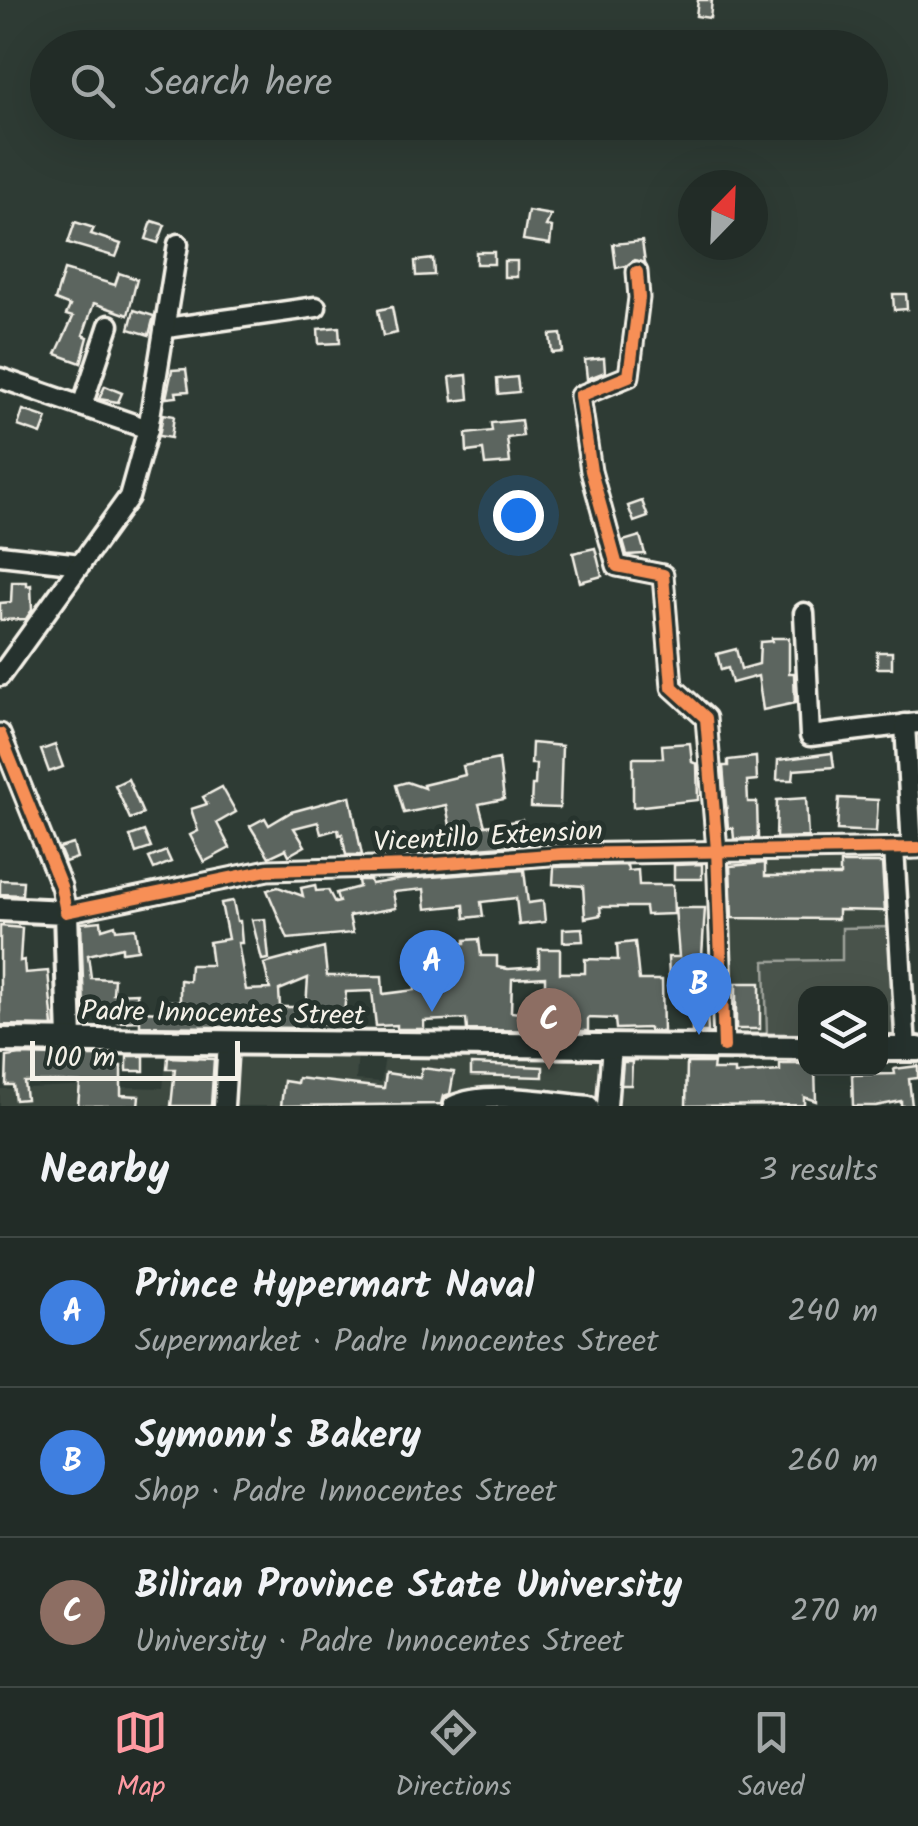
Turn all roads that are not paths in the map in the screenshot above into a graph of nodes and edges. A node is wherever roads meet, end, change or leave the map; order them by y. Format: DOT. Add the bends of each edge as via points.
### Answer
graph roads {
  1 [pos="178,244"];
  2 [pos="637,272"];
  3 [pos="316,307"];
  4 [pos="109,325"];
  5 [pos="167,328"];
  6 [pos="0,378"];
  7 [pos="82,406"];
  8 [pos="148,429"];
  9 [pos="0,556"];
  10 [pos="81,564"];
  11 [pos="804,613"];
  12 [pos="0,676"];
  13 [pos="912,723"];
  14 [pos="0,734"];
  15 [pos="908,848"];
  16 [pos="717,850"];
  17 [pos="0,908"];
  18 [pos="66,912"];
  19 [pos="0,1040"];
  20 [pos="70,1040"];
  21 [pos="228,1042"];
  22 [pos="612,1046"];
  23 [pos="724,1047"];
  24 [pos="798,1048"];
  25 [pos="912,1049"];
  26 [pos="224,1106"];
  27 [pos="453,1106"];
  28 [pos="589,1106"];
  29 [pos="607,1106"];
  1 -- 5 [label="street"];
  2 -- 16 [label="street" via="630,376 580,396 591,471 617,566 663,575 672,686 706,718"];
  3 -- 5 [label="street"];
  4 -- 7 [label="street"];
  5 -- 8 [label="street"];
  6 -- 7 [label="street"];
  7 -- 8 [label="street"];
  8 -- 10 [label="street" via="129,497"];
  9 -- 10 [label="street"];
  10 -- 12 [label="street"];
  11 -- 13 [label="street" via="810,736"];
  13 -- 15 [label="street"];
  14 -- 18 [label="street"];
  15 -- 16 [label="street, Vicentillo Extension"];
  15 -- 25 [label="street"];
  16 -- 18 [label="street, Vicentillo Extension" via="268,870"];
  16 -- 23 [label="street"];
  17 -- 18 [label="main road, Vicentillo Extension"];
  18 -- 20 [label="main road"];
  19 -- 20 [label="main road, Padre Innocentes Street"];
  20 -- 21 [label="main road, Padre Innocentes Street"];
  21 -- 22 [label="main road, Padre Innocentes Street"];
  21 -- 26 [label="street"];
  22 -- 23 [label="main road, Padre Innocentes Street"];
  22 -- 29 [label="street"];
  23 -- 24 [label="main road, Padre Innocentes Street"];
  27 -- 28 [label="street" via="500,1099"];
}
